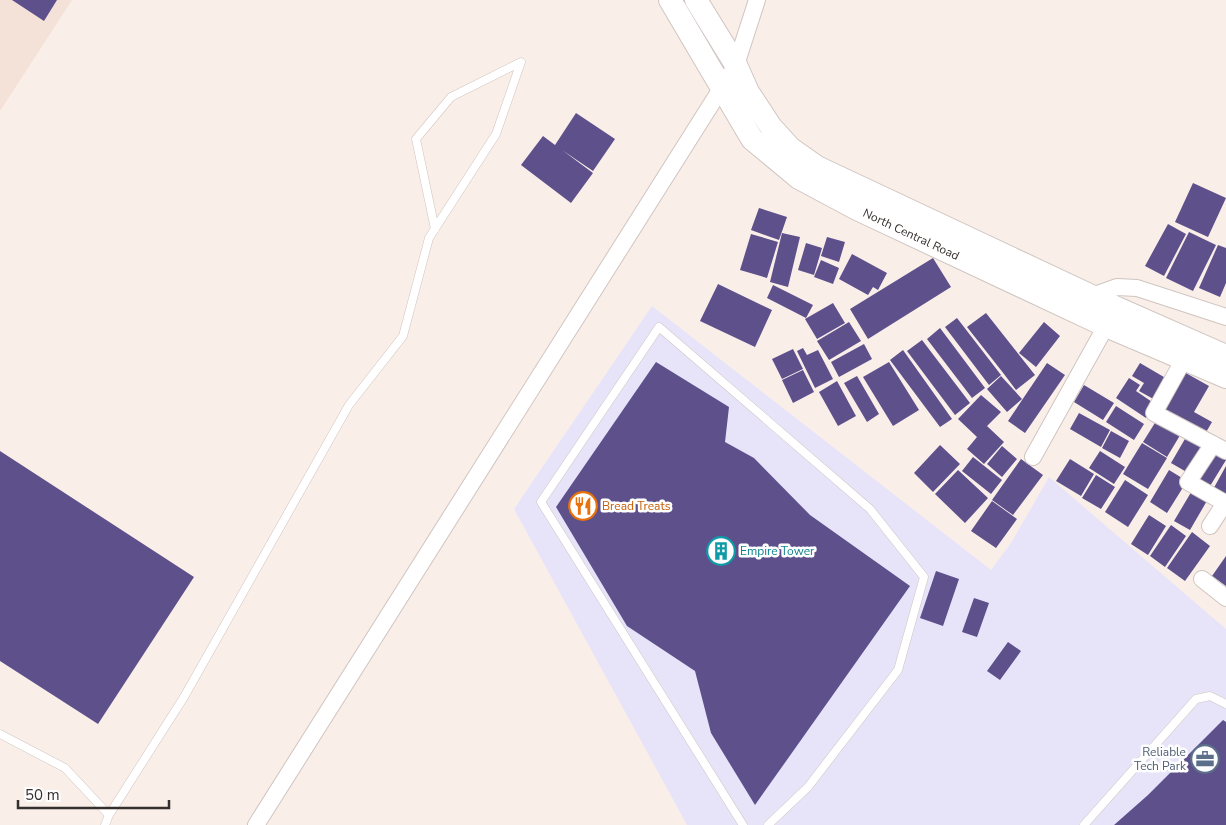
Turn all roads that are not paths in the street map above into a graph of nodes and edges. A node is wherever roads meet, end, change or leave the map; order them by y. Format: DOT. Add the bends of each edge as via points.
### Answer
graph roads {
  1 [pos="670,0"];
  2 [pos="696,0"];
  3 [pos="757,0"];
  4 [pos="736,65"];
  5 [pos="721,90"];
  6 [pos="435,229"];
  7 [pos="1092,296"];
  8 [pos="1111,317"];
  9 [pos="1226,317"];
  10 [pos="1189,351"];
  11 [pos="1226,356"];
  12 [pos="1226,377"];
  13 [pos="1220,447"];
  14 [pos="1033,457"];
  15 [pos="1210,526"];
  16 [pos="1202,579"];
  17 [pos="1226,598"];
  18 [pos="1226,704"];
  19 [pos="0,734"];
  20 [pos="109,815"];
  21 [pos="105,825"];
  22 [pos="256,825"];
  23 [pos="743,825"];
  24 [pos="768,825"];
  25 [pos="1084,825"];
  1 -- 5 [label="main road, North Central Road"];
  2 -- 4 [label="main road, North Central Road"];
  3 -- 4 [label="street"];
  4 -- 5 [label="street"];
  4 -- 7 [label="main road, North Central Road" via="770,127 790,148 816,167"];
  5 -- 8 [label="main road, North Central Road" via="752,139 799,178 857,210"];
  5 -- 22 [label="street"];
  6 -- 6 [label="lane" via="496,134 521,62 451,97 416,138"];
  6 -- 20 [label="lane" via="403,336 349,405 184,697"];
  7 -- 8 [label="main road, North Central Road"];
  7 -- 9 [label="street" via="1117,287 1137,288"];
  8 -- 10 [label="main road, North Central Road"];
  8 -- 14 [label="street"];
  10 -- 11 [label="main road, North Central Road"];
  10 -- 12 [label="main road, North Central Road"];
  10 -- 13 [label="street" via="1154,413"];
  13 -- 15 [label="street" via="1188,482 1225,503"];
  16 -- 17 [label="street"];
  18 -- 25 [label="lane" via="1210,696 1196,699"];
  19 -- 20 [label="lane" via="65,768"];
  20 -- 21 [label="lane"];
  23 -- 24 [label="lane" via="540,502 659,327 870,509 924,577 898,670 808,787"];
}
